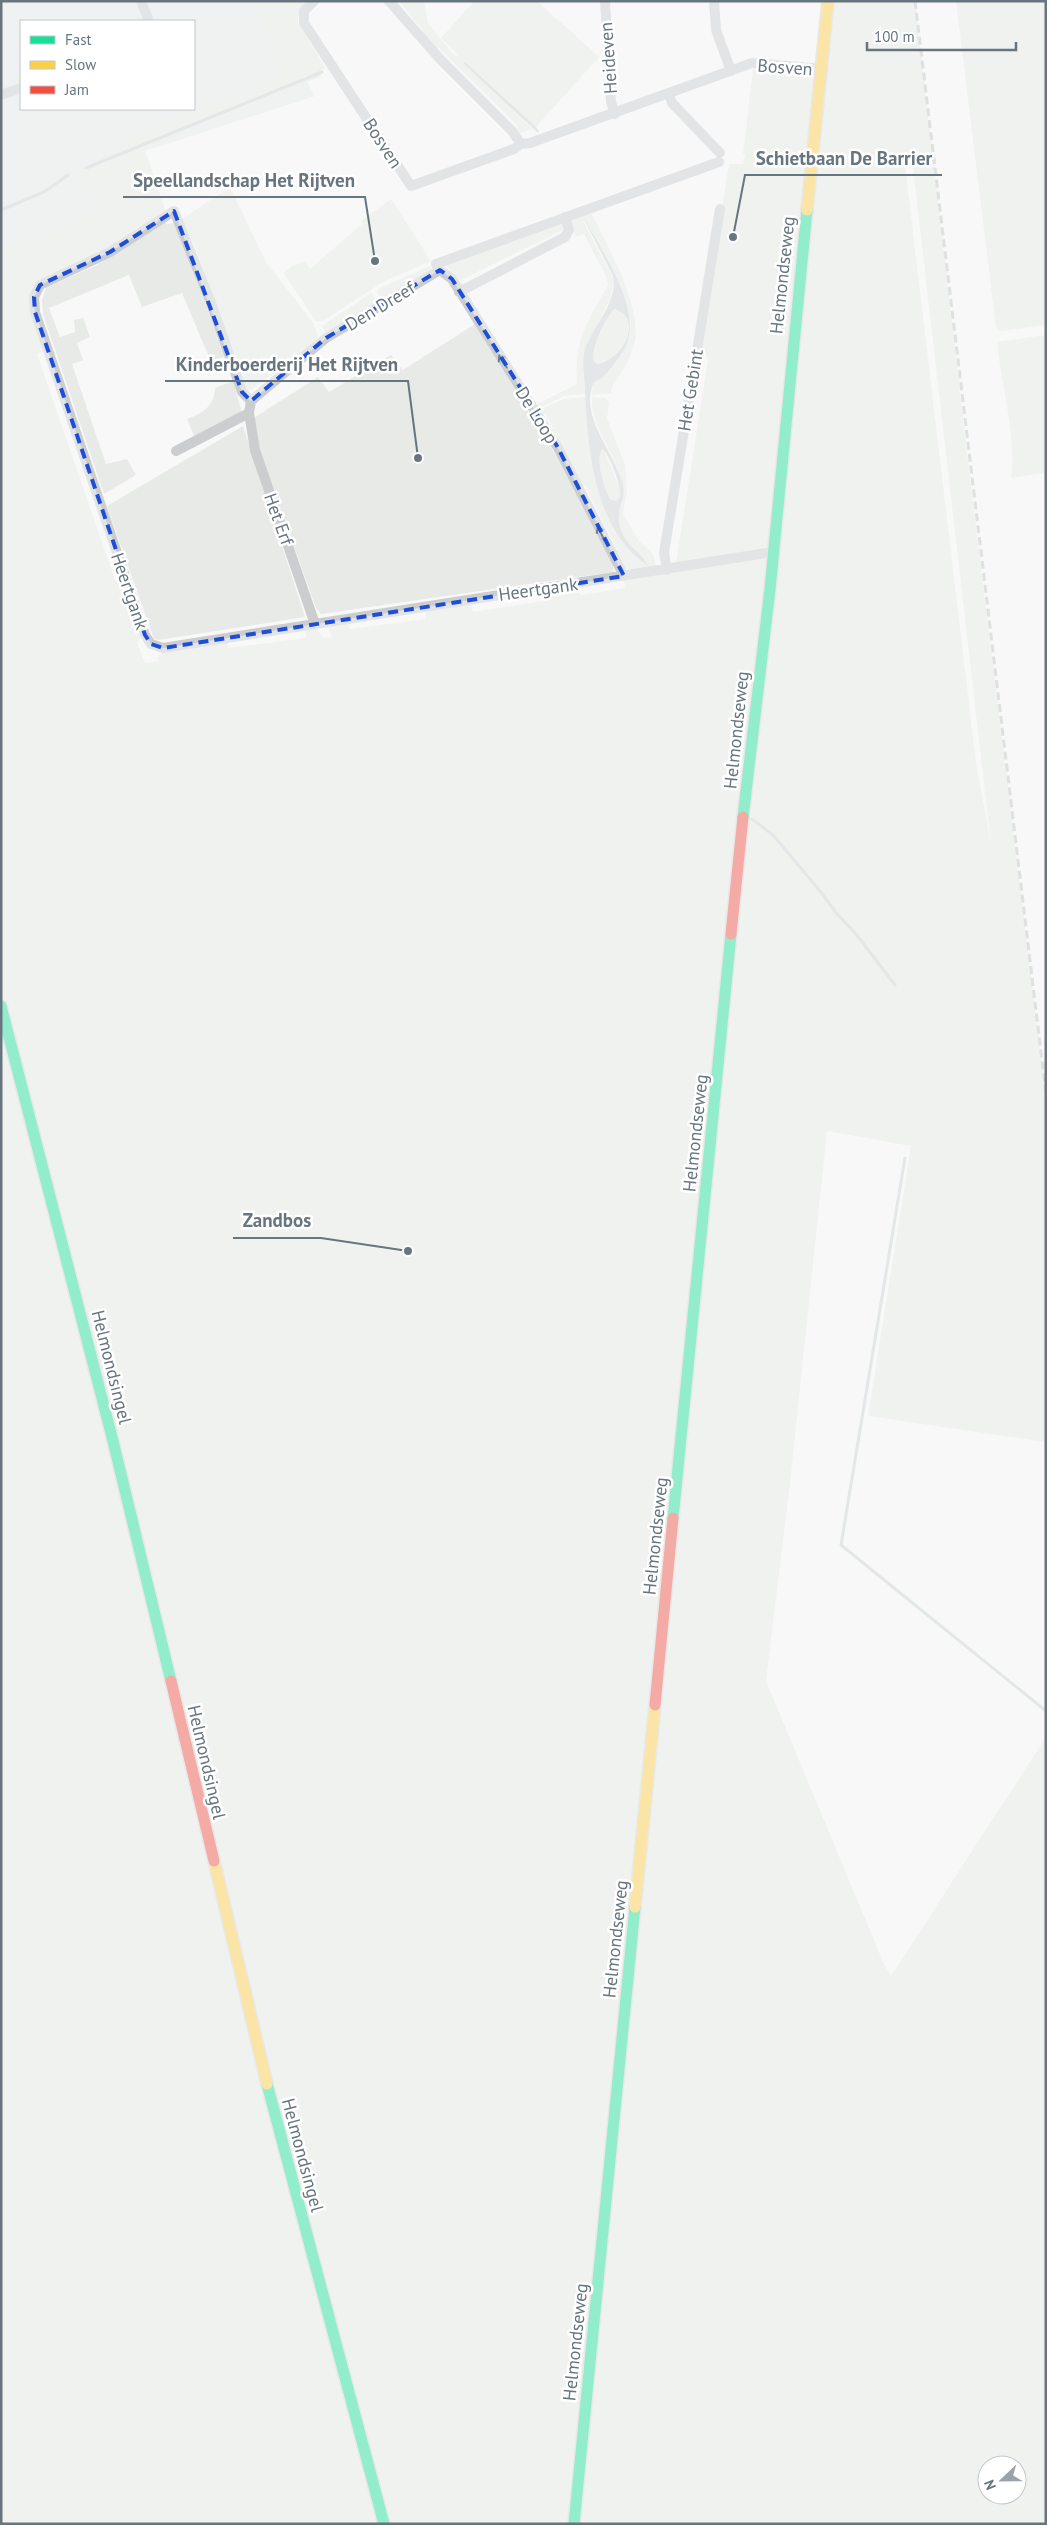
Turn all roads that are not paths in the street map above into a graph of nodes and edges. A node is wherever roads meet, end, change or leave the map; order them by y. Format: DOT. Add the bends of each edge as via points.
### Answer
graph roads {
  1 [pos="141,1"];
  2 [pos="314,1"];
  3 [pos="389,1"];
  4 [pos="605,1"];
  5 [pos="714,1"];
  6 [pos="828,1"];
  7 [pos="149,20"];
  8 [pos="823,69"];
  9 [pos="731,71"];
  10 [pos="20,88"];
  11 [pos="669,94"];
  12 [pos="1,95"];
  13 [pos="615,114"];
  14 [pos="521,144"];
  15 [pos="720,209"];
  16 [pos="565,217"];
  17 [pos="438,267"];
  18 [pos="460,292"];
  19 [pos="251,401"];
  20 [pos="249,413"];
  21 [pos="176,451"];
  22 [pos="773,552"];
  23 [pos="667,570"];
  24 [pos="624,576"];
  25 [pos="315,624"];
  26 [pos="1,1006"];
  27 [pos="384,2524"];
  28 [pos="574,2524"];
  1 -- 7 [label="street"];
  2 -- 14 [label="street, Bosven" via="304,11 304,23 411,186"];
  3 -- 14 [label="street" via="413,31"];
  4 -- 13 [label="street, Heideven" via="611,102"];
  5 -- 9 [label="street" via="716,30"];
  6 -- 8 [label="street, Helmondseweg"];
  8 -- 9 [label="street, Bosven" via="752,64"];
  8 -- 22 [label="street, Helmondseweg"];
  9 -- 11 [label="street, Bosven"];
  10 -- 12 [label="street"];
  11 -- 13 [label="street, Bosven"];
  11 -- 16 [label="street, Den Dreef" via="672,103 719,157"];
  13 -- 14 [label="street, Bosven"];
  15 -- 23 [label="street, Het Gebint" via="664,553"];
  16 -- 17 [label="street, Den Dreef"];
  16 -- 18 [label="street" via="569,230 565,237"];
  17 -- 18 [label="street, De Loop" via="452,279"];
  17 -- 19 [label="street, Den Dreef" via="326,338"];
  24 -- 18 [label="street, De Loop, one-way" via="557,446"];
  19 -- 20 [label="street, Het Erf"];
  19 -- 25 [label="street, Heertgank" via="242,392 174,211 110,252 40,284 34,297 36,312 145,635 151,644 163,648"];
  20 -- 21 [label="street"];
  20 -- 25 [label="street, Het Erf" via="255,450"];
  22 -- 23 [label="street"];
  22 -- 28 [label="street, Helmondseweg" via="749,752"];
  23 -- 24 [label="street"];
  24 -- 25 [label="street, Heertgank"];
  26 -- 27 [label="street, Helmondsingel" via="113,1441 279,2132"];
}
